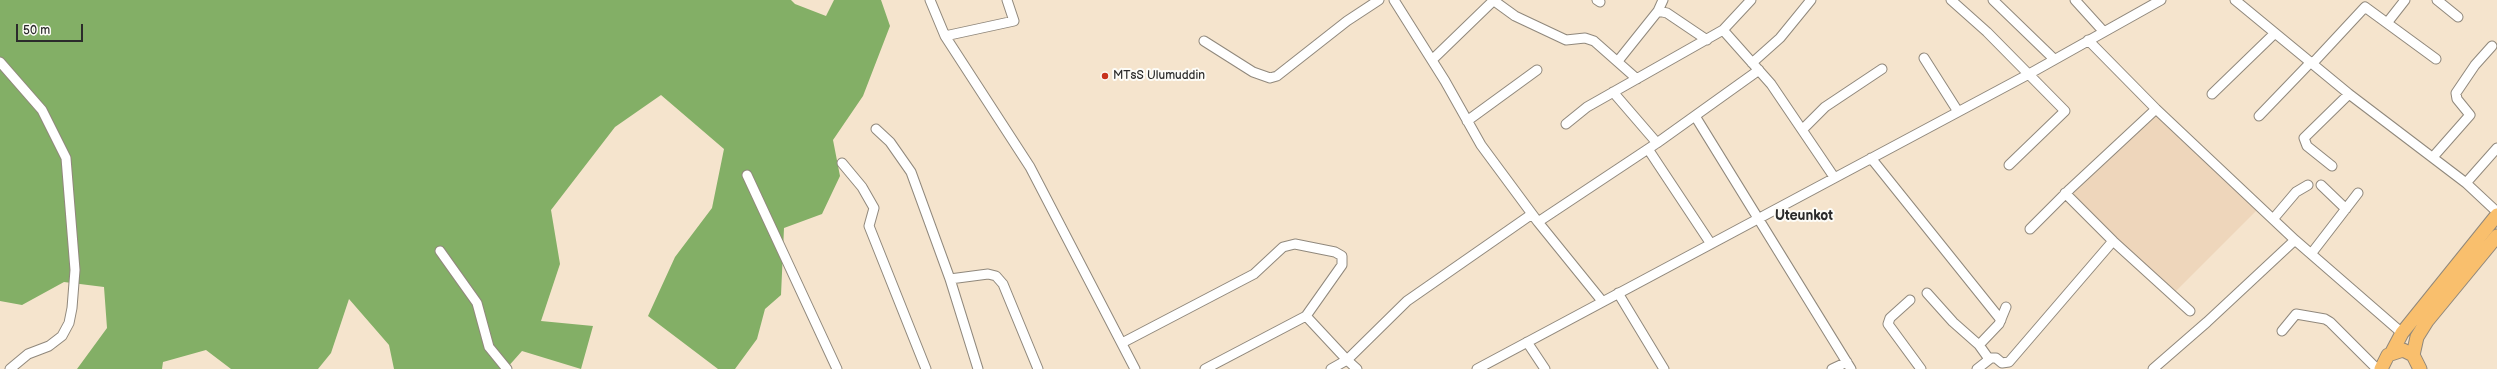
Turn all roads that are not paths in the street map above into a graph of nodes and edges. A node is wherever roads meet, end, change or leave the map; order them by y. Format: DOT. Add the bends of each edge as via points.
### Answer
graph roads {
  1 [pos="930,0"];
  2 [pos="1007,0"];
  3 [pos="1379,0"];
  4 [pos="1394,0"];
  5 [pos="1494,0"];
  6 [pos="1663,0"];
  7 [pos="1751,0"];
  8 [pos="1811,0"];
  9 [pos="1951,0"];
  10 [pos="1993,0"];
  11 [pos="2075,0"];
  12 [pos="2161,0"];
  13 [pos="2235,0"];
  14 [pos="2405,0"];
  15 [pos="2437,0"];
  16 [pos="2368,4"];
  17 [pos="1658,11"];
  18 [pos="2458,17"];
  19 [pos="2387,23"];
  20 [pos="1723,30"];
  21 [pos="2104,32"];
  22 [pos="2275,33"];
  23 [pos="945,36"];
  24 [pos="1707,40"];
  25 [pos="2088,40"];
  26 [pos="1204,41"];
  27 [pos="2492,46"];
  28 [pos="1924,58"];
  29 [pos="2054,59"];
  30 [pos="2436,59"];
  31 [pos="1432,60"];
  32 [pos="0,62"];
  33 [pos="1618,62"];
  34 [pos="1752,62"];
  35 [pos="2311,63"];
  36 [pos="1882,69"];
  37 [pos="1536,70"];
  38 [pos="1759,70"];
  39 [pos="2029,74"];
  40 [pos="1637,79"];
  41 [pos="1613,92"];
  42 [pos="2212,94"];
  43 [pos="2349,94"];
  44 [pos="2156,109"];
  45 [pos="1957,110"];
  46 [pos="1696,116"];
  47 [pos="2258,116"];
  48 [pos="1468,121"];
  49 [pos="1566,124"];
  50 [pos="876,129"];
  51 [pos="1803,129"];
  52 [pos="1656,143"];
  53 [pos="2497,148"];
  54 [pos="1648,149"];
  55 [pos="2433,157"];
  56 [pos="1871,158"];
  57 [pos="842,163"];
  58 [pos="2009,165"];
  59 [pos="2332,166"];
  60 [pos="747,175"];
  61 [pos="1834,177"];
  62 [pos="2466,183"];
  63 [pos="2308,185"];
  64 [pos="2321,185"];
  65 [pos="2065,193"];
  66 [pos="2358,193"];
  67 [pos="2346,209"];
  68 [pos="2497,212"];
  69 [pos="1532,214"];
  70 [pos="2497,215"];
  71 [pos="1757,218"];
  72 [pos="2274,218"];
  73 [pos="1538,222"];
  74 [pos="2030,230"];
  75 [pos="2497,236"];
  76 [pos="2295,240"];
  77 [pos="2113,241"];
  78 [pos="1711,244"];
  79 [pos="440,251"];
  80 [pos="2311,254"];
  81 [pos="950,279"];
  82 [pos="1927,293"];
  83 [pos="1618,294"];
  84 [pos="1910,300"];
  85 [pos="1602,301"];
  86 [pos="2006,307"];
  87 [pos="2190,312"];
  88 [pos="1306,316"];
  89 [pos="2001,320"];
  90 [pos="2282,331"];
  91 [pos="2402,333"];
  92 [pos="1527,342"];
  93 [pos="1122,343"];
  94 [pos="1979,345"];
  95 [pos="2392,352"];
  96 [pos="2413,354"];
  97 [pos="1989,359"];
  98 [pos="1347,360"];
  99 [pos="1849,365"];
  100 [pos="2378,367"];
  101 [pos="10,369"];
  102 [pos="507,369"];
  103 [pos="837,369"];
  104 [pos="926,369"];
  105 [pos="978,369"];
  106 [pos="1038,369"];
  107 [pos="1135,369"];
  108 [pos="1205,369"];
  109 [pos="1331,369"];
  110 [pos="1357,369"];
  111 [pos="1477,369"];
  112 [pos="1545,369"];
  113 [pos="1664,369"];
  114 [pos="1832,369"];
  115 [pos="1921,369"];
  116 [pos="1977,369"];
  117 [pos="2153,369"];
  118 [pos="2420,369"];
  1 -- 23 [label="street"];
  2 -- 23 [label="street" via="1014,21"];
  3 -- 26 [label="street" via="1347,21 1277,76 1270,78 1253,72"];
  4 -- 31 [label="street"];
  5 -- 31 [label="street"];
  5 -- 33 [label="street" via="1516,16 1566,40 1585,38 1594,41"];
  6 -- 17 [label="street"];
  7 -- 20 [label="street"];
  8 -- 34 [label="street" via="1780,38"];
  9 -- 39 [label="street"];
  10 -- 29 [label="street"];
  11 -- 21 [label="street"];
  12 -- 21 [label="street"];
  13 -- 22 [label="street"];
  14 -- 19 [label="street"];
  15 -- 18 [label="street"];
  16 -- 19 [label="street"];
  16 -- 35 [label="street"];
  17 -- 24 [label="street" via="1667,13"];
  17 -- 33 [label="street"];
  19 -- 30 [label="street"];
  20 -- 24 [label="street"];
  20 -- 34 [label="street"];
  21 -- 25 [label="street"];
  22 -- 35 [label="street"];
  22 -- 42 [label="street"];
  23 -- 93 [label="street" via="1030,167"];
  24 -- 40 [label="street"];
  25 -- 29 [label="street"];
  25 -- 44 [label="street"];
  27 -- 55 [label="street" via="2456,93 2457,99 2470,115"];
  28 -- 45 [label="street"];
  29 -- 39 [label="street"];
  31 -- 48 [label="street"];
  32 -- 101 [label="street" via="42,110 66,158 75,270 69,324 62,336 49,346 28,354"];
  33 -- 40 [label="street"];
  34 -- 38 [label="street"];
  35 -- 43 [label="street"];
  35 -- 47 [label="street"];
  36 -- 51 [label="street" via="1825,107"];
  37 -- 48 [label="street"];
  38 -- 46 [label="street"];
  38 -- 51 [label="street"];
  39 -- 45 [label="street"];
  39 -- 58 [label="street" via="2065,114"];
  40 -- 41 [label="street"];
  41 -- 49 [label="street" via="1587,107"];
  41 -- 52 [label="street"];
  43 -- 55 [label="street"];
  43 -- 59 [label="street" via="2304,138 2307,146"];
  44 -- 65 [label="street"];
  44 -- 72 [label="street"];
  45 -- 56 [label="street"];
  46 -- 52 [label="street"];
  46 -- 71 [label="street"];
  48 -- 69 [label="street" via="1481,144"];
  50 -- 81 [label="street" via="890,142 911,172"];
  51 -- 61 [label="street"];
  52 -- 54 [label="street"];
  53 -- 62 [label="street"];
  54 -- 73 [label="street"];
  54 -- 78 [label="street"];
  55 -- 62 [label="street"];
  56 -- 61 [label="street"];
  56 -- 89 [label="street"];
  57 -- 104 [label="street" via="862,186 874,208 869,226"];
  60 -- 103 [label="street"];
  61 -- 71 [label="street"];
  62 -- 68 [label="street"];
  63 -- 72 [label="street" via="2296,192"];
  64 -- 67 [label="street"];
  65 -- 74 [label="street"];
  65 -- 77 [label="street"];
  66 -- 67 [label="street"];
  67 -- 80 [label="street"];
  69 -- 73 [label="street"];
  69 -- 98 [label="street" via="1407,301"];
  70 -- 91 [label="highway"];
  71 -- 78 [label="street"];
  71 -- 99 [label="street"];
  72 -- 76 [label="street"];
  73 -- 85 [label="street"];
  75 -- 96 [label="highway" via="2426,321 2417,337"];
  76 -- 80 [label="street"];
  76 -- 117 [label="street"];
  77 -- 87 [label="street"];
  77 -- 97 [label="street" via="2009,362 2002,363 1996,358"];
  78 -- 83 [label="street"];
  79 -- 102 [label="street" via="477,303 489,347"];
  80 -- 91 [label="street"];
  81 -- 105 [label="street"];
  81 -- 106 [label="street" via="988,274 996,276 1003,284"];
  82 -- 94 [label="street" via="1953,322"];
  83 -- 85 [label="street"];
  83 -- 113 [label="street"];
  84 -- 115 [label="street" via="1890,318 1888,324"];
  85 -- 92 [label="street"];
  86 -- 89 [label="street"];
  88 -- 93 [label="street" via="1342,265 1342,256 1335,252 1291,245 1279,250 1254,274"];
  88 -- 98 [label="street"];
  88 -- 108 [label="street"];
  89 -- 94 [label="street"];
  90 -- 100 [label="street" via="2296,314 2325,320"];
  91 -- 95 [label="highway"];
  92 -- 111 [label="street"];
  92 -- 112 [label="street"];
  93 -- 107 [label="street"];
  94 -- 97 [label="street"];
  95 -- 96 [label="highway" via="2403,350"];
  95 -- 100 [label="highway"];
  96 -- 118 [label="highway"];
  97 -- 116 [label="street"];
  98 -- 109 [label="street"];
  98 -- 110 [label="street"];
  99 -- 114 [label="street"];
}
